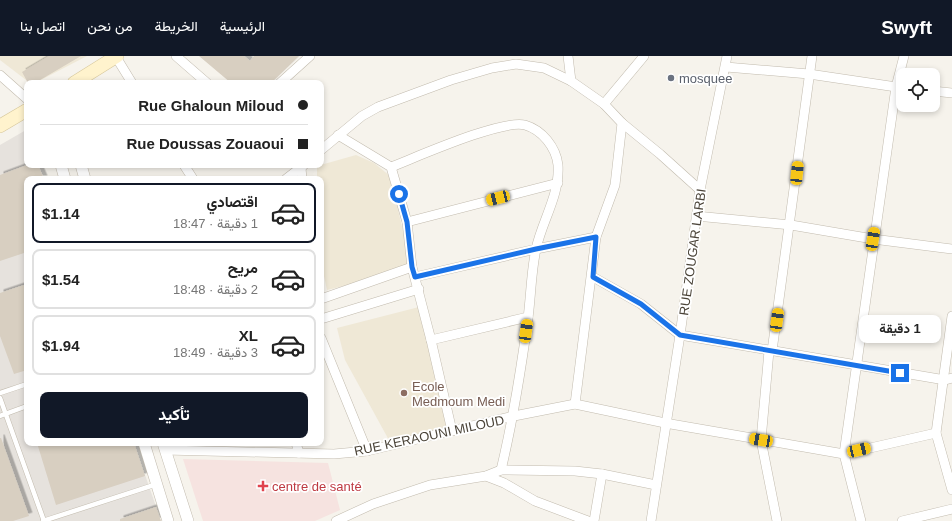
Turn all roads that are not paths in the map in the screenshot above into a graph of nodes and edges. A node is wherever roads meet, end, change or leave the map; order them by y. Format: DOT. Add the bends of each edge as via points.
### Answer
graph roads {
  1 [pos="116,56"];
  2 [pos="176,56"];
  3 [pos="310,56"];
  4 [pos="568,56"];
  5 [pos="644,56"];
  6 [pos="727,56"];
  7 [pos="812,56"];
  8 [pos="904,56"];
  9 [pos="102,60"];
  10 [pos="726,67"];
  11 [pos="902,68"];
  12 [pos="809,74"];
  13 [pos="0,75"];
  14 [pos="78,80"];
  15 [pos="130,80"];
  16 [pos="204,80"];
  17 [pos="283,80"];
  18 [pos="571,81"];
  19 [pos="896,88"];
  20 [pos="940,92"];
  21 [pos="952,93"];
  22 [pos="24,96"];
  23 [pos="604,104"];
  24 [pos="896,105"];
  25 [pos="24,112"];
  26 [pos="622,123"];
  27 [pos="0,126"];
  28 [pos="338,135"];
  29 [pos="324,147"];
  30 [pos="391,167"];
  31 [pos="299,168"];
  32 [pos="289,176"];
  33 [pos="558,183"];
  34 [pos="700,190"];
  35 [pos="696,216"];
  36 [pos="407,222"];
  37 [pos="791,225"];
  38 [pos="596,237"];
  39 [pos="873,239"];
  40 [pos="536,249"];
  41 [pos="952,249"];
  42 [pos="412,267"];
  43 [pos="415,277"];
  44 [pos="593,277"];
  45 [pos="419,289"];
  46 [pos="324,298"];
  47 [pos="952,316"];
  48 [pos="528,317"];
  49 [pos="324,318"];
  50 [pos="680,335"];
  51 [pos="431,340"];
  52 [pos="324,345"];
  53 [pos="771,351"];
  54 [pos="856,366"];
  55 [pos="948,379"];
  56 [pos="24,385"];
  57 [pos="0,393"];
  58 [pos="0,398"];
  59 [pos="576,404"];
  60 [pos="24,407"];
  61 [pos="6,414"];
  62 [pos="0,416"];
  63 [pos="514,416"];
  64 [pos="665,423"];
  65 [pos="452,431"];
  66 [pos="936,433"];
  67 [pos="761,440"];
  68 [pos="145,446"];
  69 [pos="164,446"];
  70 [pos="297,446"];
  71 [pos="367,450"];
  72 [pos="299,453"];
  73 [pos="844,454"];
  74 [pos="501,470"];
  75 [pos="602,474"];
  76 [pos="486,476"];
  77 [pos="157,484"];
  78 [pos="656,485"];
  79 [pos="952,490"];
  80 [pos="952,508"];
  81 [pos="44,521"];
  82 [pos="168,521"];
  83 [pos="188,521"];
  84 [pos="336,521"];
  85 [pos="588,521"];
  86 [pos="594,521"];
  87 [pos="652,521"];
  88 [pos="777,521"];
  89 [pos="861,521"];
  90 [pos="902,521"];
  1 -- 9 [label="main road"];
  1 -- 15 [label="street"];
  2 -- 16 [label="street"];
  3 -- 17 [label="street"];
  4 -- 18 [label="street"];
  5 -- 23 [label="street"];
  6 -- 10 [label="street, RUE ZOUGAR LARBI"];
  7 -- 12 [label="street"];
  8 -- 11 [label="street"];
  9 -- 14 [label="main road"];
  10 -- 12 [label="street"];
  10 -- 34 [label="street, RUE ZOUGAR LARBI"];
  12 -- 19 [label="street"];
  12 -- 37 [label="street"];
  13 -- 22 [label="street"];
  18 -- 23 [label="street"];
  18 -- 28 [label="street" via="544,68 530,65 516,64 492,68 378,107"];
  20 -- 21 [label="street"];
  23 -- 26 [label="street"];
  24 -- 39 [label="street"];
  25 -- 27 [label="main road"];
  26 -- 34 [label="street"];
  26 -- 38 [label="street" via="615,185"];
  28 -- 29 [label="street"];
  28 -- 30 [label="street"];
  30 -- 33 [label="street" via="493,128 513,124 525,125 547,139 554,151 558,163"];
  30 -- 36 [label="street"];
  31 -- 32 [label="street"];
  33 -- 36 [label="street"];
  33 -- 40 [label="street"];
  34 -- 35 [label="street, RUE ZOUGAR LARBI"];
  35 -- 37 [label="street"];
  35 -- 50 [label="street, RUE ZOUGAR LARBI"];
  36 -- 42 [label="street"];
  37 -- 39 [label="street"];
  37 -- 53 [label="street"];
  38 -- 40 [label="street"];
  38 -- 44 [label="street"];
  39 -- 41 [label="street"];
  39 -- 54 [label="street"];
  40 -- 43 [label="street"];
  40 -- 48 [label="street"];
  42 -- 43 [label="street"];
  42 -- 46 [label="street"];
  43 -- 45 [label="street"];
  44 -- 50 [label="street" via="641,304"];
  44 -- 59 [label="street"];
  45 -- 49 [label="street"];
  45 -- 51 [label="street"];
  47 -- 55 [label="street"];
  48 -- 51 [label="street"];
  48 -- 63 [label="street"];
  50 -- 53 [label="street"];
  50 -- 64 [label="street, RUE ZOUGAR LARBI"];
  51 -- 65 [label="street"];
  52 -- 71 [label="street"];
  53 -- 54 [label="street"];
  53 -- 67 [label="street"];
  54 -- 55 [label="street"];
  54 -- 73 [label="street"];
  55 -- 66 [label="street"];
  56 -- 57 [label="lane"];
  58 -- 61 [label="lane"];
  59 -- 63 [label="street, RUE KERAOUNI MILOUD"];
  59 -- 64 [label="street, RUE KERAOUNI MILOUD"];
  60 -- 61 [label="lane"];
  61 -- 62 [label="lane"];
  61 -- 81 [label="lane"];
  63 -- 65 [label="street, RUE KERAOUNI MILOUD"];
  63 -- 74 [label="street"];
  64 -- 67 [label="street, RUE KERAOUNI MILOUD"];
  64 -- 78 [label="street, RUE ZOUGAR LARBI"];
  65 -- 71 [label="street, RUE KERAOUNI MILOUD"];
  66 -- 73 [label="street"];
  66 -- 79 [label="street"];
  67 -- 73 [label="street, RUE KERAOUNI MILOUD"];
  67 -- 88 [label="street"];
  68 -- 77 [label="street"];
  69 -- 72 [label="street, RUE KERAOUNI MILOUD"];
  69 -- 83 [label="street"];
  70 -- 72 [label="street"];
  71 -- 72 [label="street, RUE KERAOUNI MILOUD" via="334,454"];
  73 -- 89 [label="street"];
  74 -- 75 [label="street" via="563,470"];
  74 -- 76 [label="street"];
  75 -- 78 [label="street"];
  75 -- 86 [label="street"];
  76 -- 84 [label="street" via="430,485 373,504"];
  76 -- 85 [label="street" via="534,501"];
  77 -- 81 [label="lane"];
  77 -- 82 [label="street"];
  78 -- 87 [label="street, RUE ZOUGAR LARBI"];
  80 -- 90 [label="street"];
}
